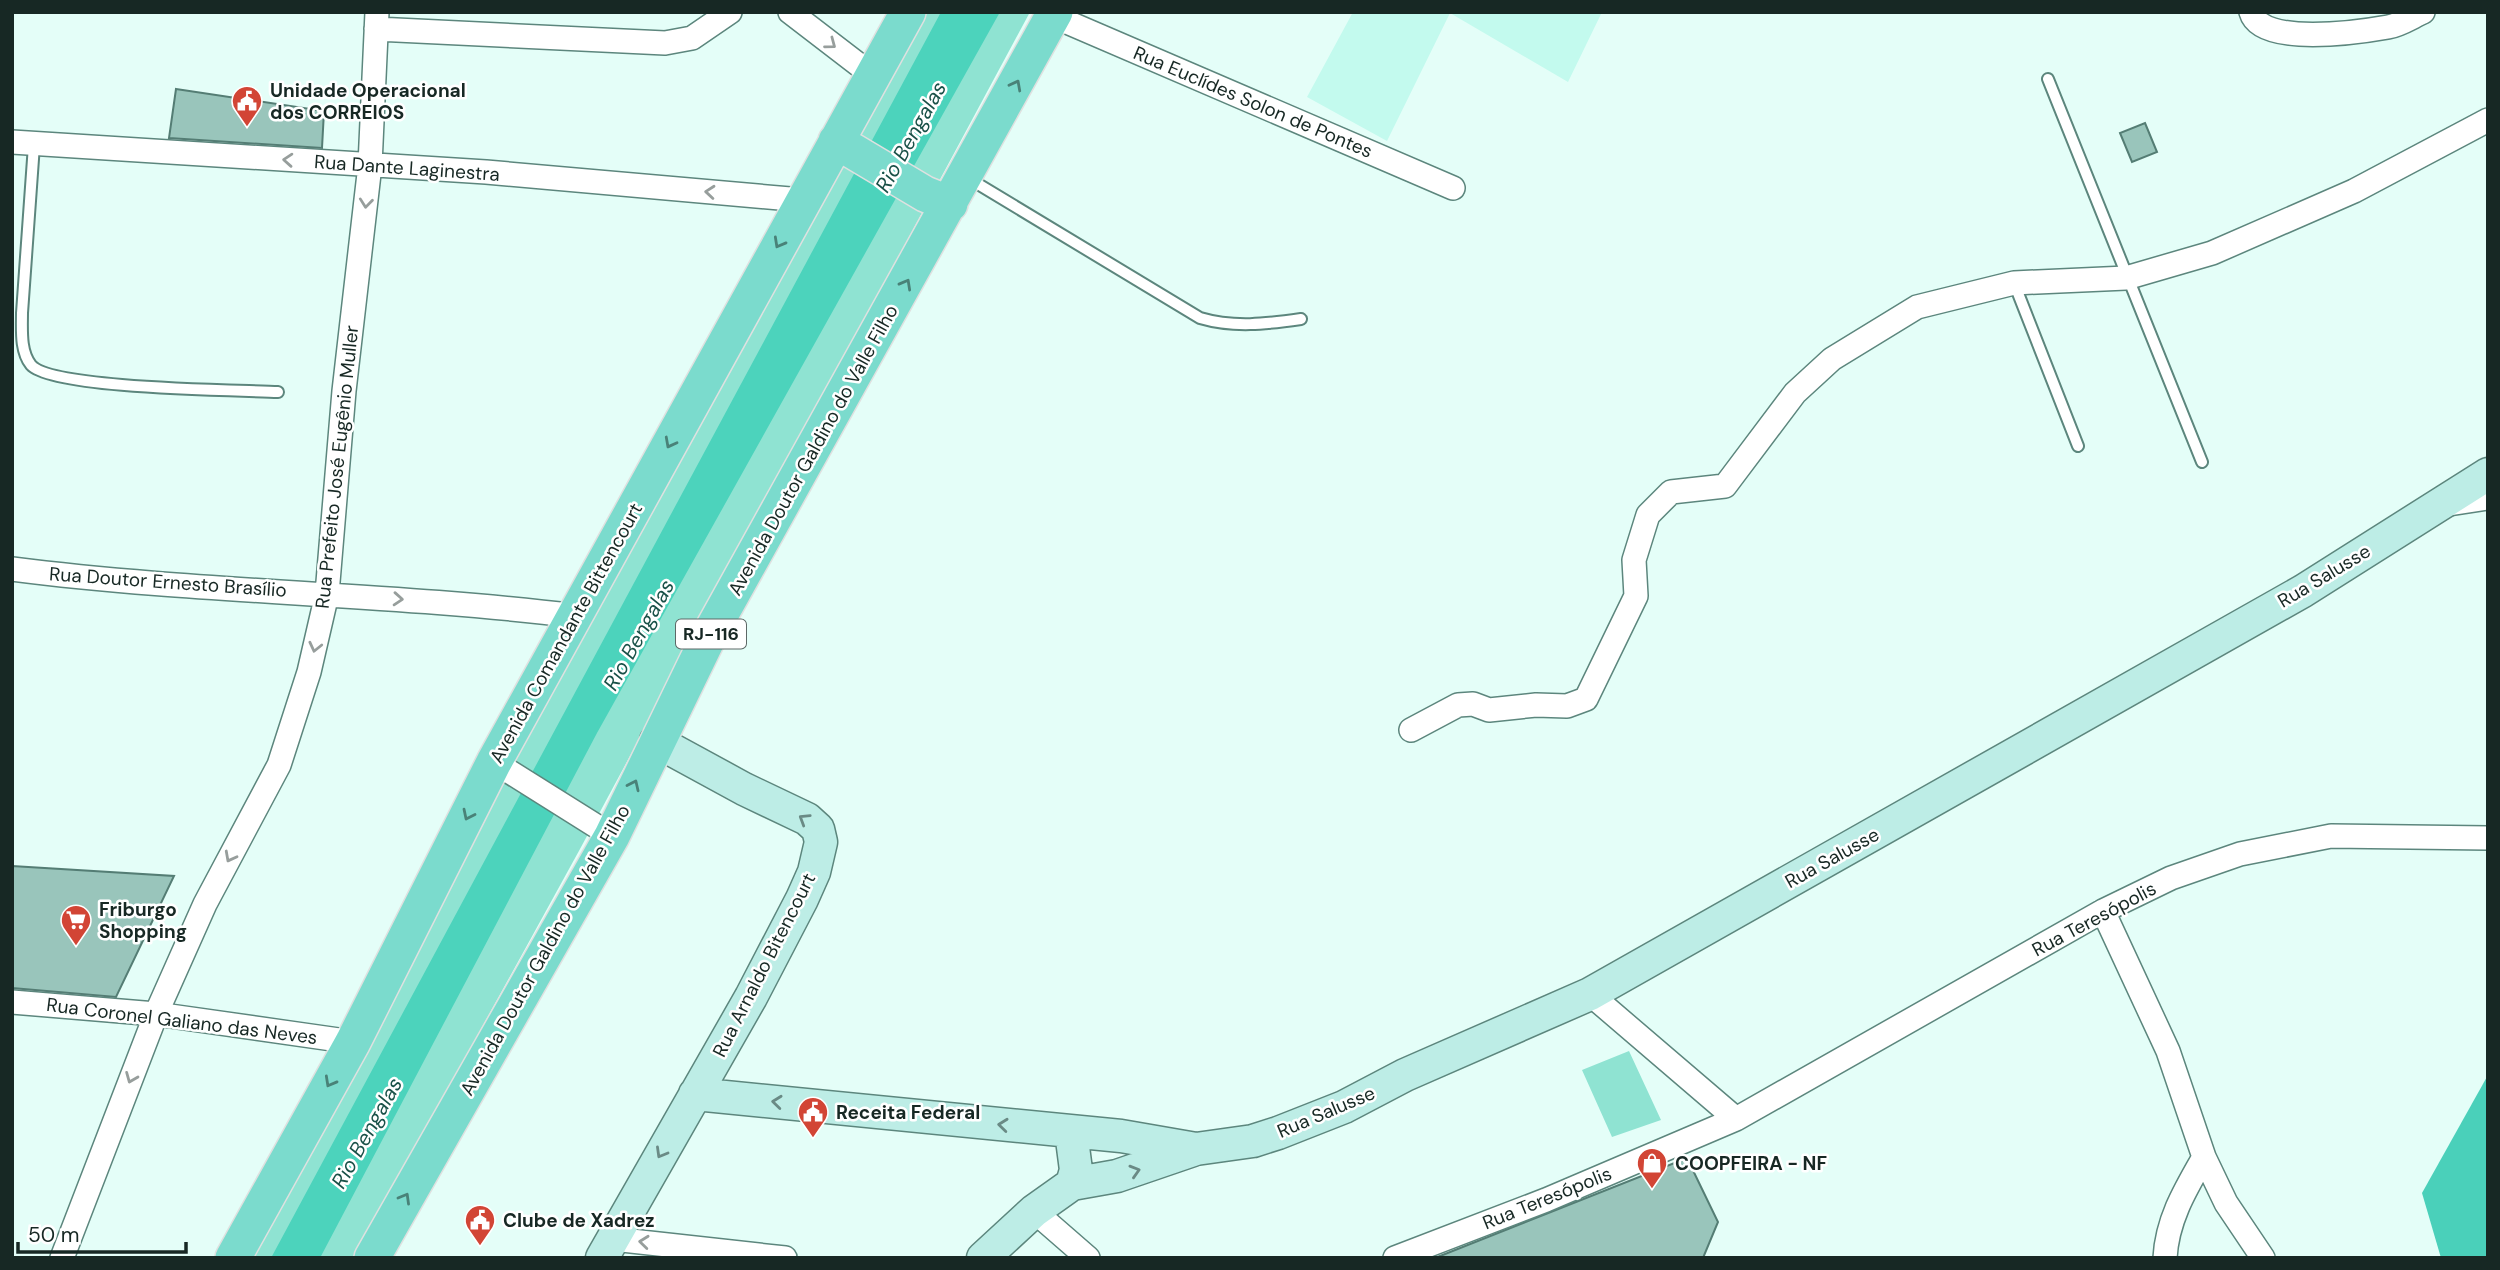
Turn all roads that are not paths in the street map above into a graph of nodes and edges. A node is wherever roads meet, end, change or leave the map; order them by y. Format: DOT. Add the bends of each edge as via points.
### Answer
graph roads {
  1 [pos="730,12"];
  2 [pos="790,12"];
  3 [pos="908,12"];
  4 [pos="2251,12"];
  5 [pos="2423,12"];
  6 [pos="1054,14"];
  7 [pos="377,21"];
  8 [pos="872,75"];
  9 [pos="2048,79"];
  10 [pos="2488,120"];
  11 [pos="23,144"];
  12 [pos="845,146"];
  13 [pos="370,165"];
  14 [pos="1453,188"];
  15 [pos="947,192"];
  16 [pos="802,200"];
  17 [pos="2126,278"];
  18 [pos="2014,283"];
  19 [pos="1301,319"];
  20 [pos="278,392"];
  21 [pos="2078,446"];
  22 [pos="2202,462"];
  23 [pos="2488,474"];
  24 [pos="2488,498"];
  25 [pos="2440,505"];
  26 [pos="12,569"];
  27 [pos="327,594"];
  28 [pos="576,616"];
  29 [pos="1411,730"];
  30 [pos="656,741"];
  31 [pos="494,762"];
  32 [pos="612,836"];
  33 [pos="2488,838"];
  34 [pos="2103,911"];
  35 [pos="1590,994"];
  36 [pos="12,1002"];
  37 [pos="156,1014"];
  38 [pos="353,1042"];
  39 [pos="695,1094"];
  40 [pos="1736,1119"];
  41 [pos="1071,1132"];
  42 [pos="1196,1149"];
  43 [pos="2204,1157"];
  44 [pos="1072,1184"];
  45 [pos="1034,1210"];
  46 [pos="608,1248"];
  47 [pos="62,1258"];
  48 [pos="233,1258"];
  49 [pos="372,1258"];
  50 [pos="785,1258"];
  51 [pos="983,1258"];
  52 [pos="1088,1258"];
  53 [pos="1395,1258"];
  54 [pos="2165,1258"];
  55 [pos="2263,1258"];
  1 -- 7 [label="street" via="692,38 665,43"];
  2 -- 8 [label="street, one-way"];
  3 -- 8 [label="main road, Avenida Comandante Bittencourt"];
  4 -- 5 [label="street" via="2266,29 2302,36 2391,26"];
  6 -- 14 [label="street, Rua Euclídes Solon de Pontes"];
  15 -- 6 [label="main road, Avenida Doutor Galdino do Valle Filho / RJ-116, one-way"];
  7 -- 13 [label="street, Rua Prefeito José Eugênio Muller"];
  8 -- 12 [label="main road, Avenida Comandante Bittencourt"];
  9 -- 17 [label="lane"];
  10 -- 17 [label="street" via="2342,196 2212,253"];
  13 -- 11 [label="street, Rua Dante Laginestra, one-way"];
  11 -- 20 [label="lane" via="22,339 30,364 74,381"];
  12 -- 15 [label="main road"];
  12 -- 16 [label="main road, Avenida Comandante Bittencourt"];
  16 -- 13 [label="street, Rua Dante Laginestra, one-way"];
  13 -- 27 [label="street, Rua Prefeito José Eugênio Muller, one-way"];
  15 -- 19 [label="lane" via="1200,318 1251,326"];
  30 -- 15 [label="main road, Avenida Doutor Galdino do Valle Filho / RJ-116, one-way"];
  16 -- 28 [label="main road, Avenida Comandante Bittencourt, one-way"];
  17 -- 18 [label="street"];
  17 -- 22 [label="lane"];
  18 -- 21 [label="lane"];
  18 -- 29 [label="street" via="1917,306 1832,359 1794,393 1725,486 1671,492 1648,515 1634,560 1636,596 1586,699 1567,706 1489,710 1458,705"];
  23 -- 25 [label="street, Rua Salusse"];
  24 -- 25 [label="street"];
  25 -- 35 [label="street, Rua Salusse" via="2303,591"];
  26 -- 27 [label="street, Rua Doutor Ernesto Brasílio"];
  27 -- 28 [label="street, Rua Doutor Ernesto Brasílio, one-way"];
  27 -- 37 [label="street, Rua Prefeito José Eugênio Muller, one-way" via="309,672 279,765 205,904"];
  28 -- 31 [label="main road, Avenida Comandante Bittencourt"];
  32 -- 30 [label="main road, Avenida Doutor Galdino do Valle Filho / RJ-116, one-way"];
  39 -- 30 [label="street, Rua Arnaldo Bitencourt, one-way" via="802,899 821,842 818,829 807,819"];
  31 -- 32 [label="street"];
  31 -- 38 [label="main road, Avenida Comandante Bittencourt, one-way"];
  49 -- 32 [label="main road, Avenida Doutor Galdino do Valle Filho / RJ-116, one-way"];
  33 -- 34 [label="street, Rua Teresópolis" via="2331,836 2240,854 2171,878"];
  34 -- 40 [label="street, Rua Teresópolis"];
  34 -- 43 [label="street" via="2168,1051"];
  35 -- 40 [label="street"];
  35 -- 42 [label="street, Rua Salusse" via="1304,1124 1253,1141"];
  36 -- 37 [label="street, Rua Coronel Galiano das Neves"];
  37 -- 38 [label="street, Rua Coronel Galiano das Neves"];
  37 -- 47 [label="street, Rua Prefeito José Eugênio Muller, one-way"];
  38 -- 48 [label="main road, Avenida Comandante Bittencourt, one-way"];
  41 -- 39 [label="street, one-way"];
  39 -- 46 [label="street, Rua Arnaldo Bitencourt, one-way"];
  40 -- 53 [label="street, Rua Teresópolis"];
  41 -- 42 [label="street"];
  41 -- 44 [label="street" via="1076,1170"];
  44 -- 42 [label="street, one-way" via="1117,1176"];
  43 -- 54 [label="street" via="2176,1208"];
  43 -- 55 [label="street" via="2226,1203"];
  44 -- 45 [label="street"];
  45 -- 51 [label="street"];
  45 -- 52 [label="street"];
  50 -- 46 [label="street, one-way"];
}
